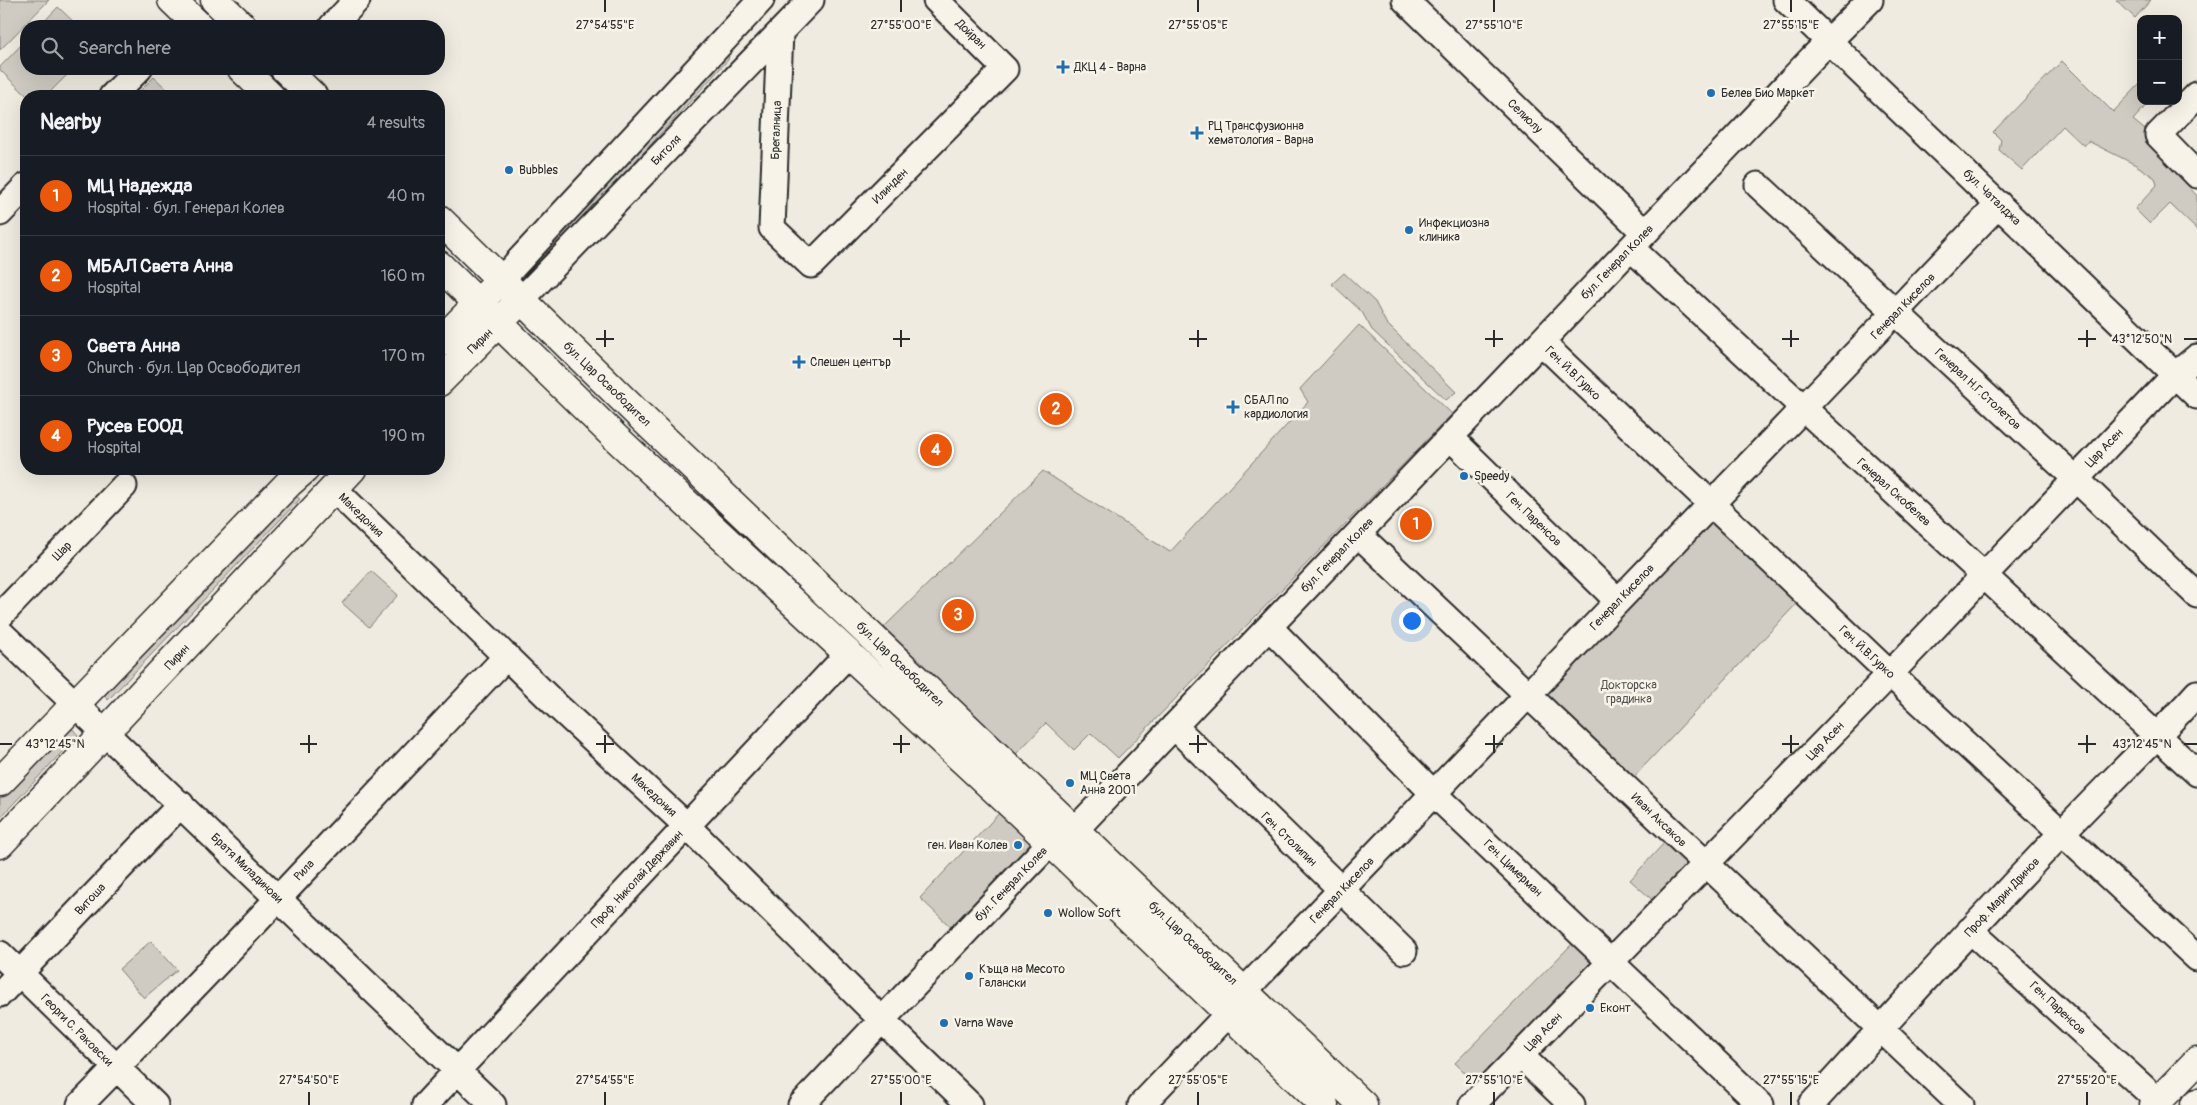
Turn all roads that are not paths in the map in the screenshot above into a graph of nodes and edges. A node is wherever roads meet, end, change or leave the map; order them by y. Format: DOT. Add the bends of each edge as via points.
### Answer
graph roads {
  1 [pos="172,0"];
  2 [pos="215,0"];
  3 [pos="357,0"];
  4 [pos="811,0"];
  5 [pos="936,0"];
  6 [pos="1404,0"];
  7 [pos="1786,0"];
  8 [pos="1870,0"];
  9 [pos="760,1"];
  10 [pos="193,20"];
  11 [pos="236,20"];
  12 [pos="338,20"];
  13 [pos="780,32"];
  14 [pos="1829,41"];
  15 [pos="1005,69"];
  16 [pos="133,75"];
  17 [pos="248,75"];
  18 [pos="294,75"];
  19 [pos="118,90"];
  20 [pos="264,90"];
  21 [pos="307,90"];
  22 [pos="2197,95"];
  23 [pos="2197,176"];
  24 [pos="1758,185"];
  25 [pos="1999,204"];
  26 [pos="445,225"];
  27 [pos="772,228"];
  28 [pos="1638,240"];
  29 [pos="445,271"];
  30 [pos="501,280"];
  31 [pos="521,300"];
  32 [pos="479,304"];
  33 [pos="1896,313"];
  34 [pos="498,323"];
  35 [pos="445,337"];
  36 [pos="1541,342"];
  37 [pos="2197,358"];
  38 [pos="2175,375"];
  39 [pos="445,376"];
  40 [pos="2197,396"];
  41 [pos="1803,409"];
  42 [pos="638,414"];
  43 [pos="1450,437"];
  44 [pos="616,438"];
  45 [pos="297,475"];
  46 [pos="346,475"];
  47 [pos="2075,478"];
  48 [pos="124,486"];
  49 [pos="333,488"];
  50 [pos="1711,506"];
  51 [pos="1358,534"];
  52 [pos="1984,574"];
  53 [pos="2197,595"];
  54 [pos="1618,602"];
  55 [pos="0,616"];
  56 [pos="1268,627"];
  57 [pos="0,632"];
  58 [pos="849,653"];
  59 [pos="507,656"];
  60 [pos="1890,674"];
  61 [pos="2197,693"];
  62 [pos="1528,696"];
  63 [pos="74,703"];
  64 [pos="1174,726"];
  65 [pos="106,732"];
  66 [pos="2158,736"];
  67 [pos="2197,773"];
  68 [pos="0,782"];
  69 [pos="1434,794"];
  70 [pos="180,804"];
  71 [pos="687,826"];
  72 [pos="2061,833"];
  73 [pos="1062,837"];
  74 [pos="0,844"];
  75 [pos="1705,864"];
  76 [pos="1341,890"];
  77 [pos="278,898"];
  78 [pos="1970,930"];
  79 [pos="1404,951"];
  80 [pos="0,954"];
  81 [pos="2197,958"];
  82 [pos="1610,962"];
  83 [pos="20,973"];
  84 [pos="1245,990"];
  85 [pos="0,994"];
  86 [pos="1230,1014"];
  87 [pos="882,1020"];
  88 [pos="1881,1029"];
  89 [pos="1520,1056"];
  90 [pos="2197,1061"];
  91 [pos="116,1068"];
  92 [pos="457,1070"];
  93 [pos="2149,1097"];
  94 [pos="80,1105"];
  95 [pos="155,1105"];
  96 [pos="424,1105"];
  97 [pos="493,1105"];
  98 [pos="801,1105"];
  99 [pos="970,1105"];
  100 [pos="1141,1105"];
  101 [pos="1324,1105"];
  102 [pos="1363,1105"];
  103 [pos="1472,1105"];
  104 [pos="1572,1105"];
  105 [pos="1761,1105"];
  106 [pos="1811,1105"];
  107 [pos="1961,1105"];
  1 -- 10 [label="main road"];
  2 -- 11 [label="main road"];
  3 -- 12 [label="street"];
  4 -- 13 [label="street, Битоля"];
  5 -- 15 [label="street, Дойран"];
  6 -- 28 [label="street, Селиолу"];
  7 -- 14 [label="street, бул. Чаталджа"];
  8 -- 14 [label="street, бул. Генерал Колев"];
  9 -- 30 [label="street"];
  13 -- 27 [label="street, Брегалница"];
  13 -- 31 [label="street, Битоля"];
  14 -- 25 [label="street, бул. Чаталджа"];
  14 -- 28 [label="street, бул. Генерал Колев"];
  15 -- 27 [label="street, Илинден" via="811,265"];
  16 -- 19 [label="street"];
  17 -- 20 [label="main road"];
  18 -- 21 [label="main road"];
  22 -- 23 [label="street" via="2158,135"];
  24 -- 33 [label="street, Генерал Н.Г.Столетов"];
  25 -- 33 [label="street, Генерал Киселов"];
  25 -- 38 [label="street, бул. Чаталджа"];
  26 -- 30 [label="main road, бул. Цар Освободител"];
  28 -- 36 [label="street, бул. Генерал Колев"];
  28 -- 41 [label="street, Генерал Скобелев"];
  29 -- 32 [label="main road, бул. Цар Освободител"];
  30 -- 31 [label="main road, бул. Цар Освободител"];
  30 -- 32 [label="main road"];
  31 -- 34 [label="main road, Пирин"];
  31 -- 42 [label="main road, бул. Цар Освободител"];
  32 -- 34 [label="main road, бул. Цар Освободител"];
  32 -- 35 [label="main road"];
  33 -- 41 [label="street, Генерал Киселов"];
  33 -- 47 [label="street, Генерал Н.Г.Столетов"];
  34 -- 39 [label="main road, Пирин"];
  34 -- 44 [label="main road, бул. Цар Освободител"];
  36 -- 43 [label="street, бул. Генерал Колев"];
  36 -- 50 [label="street, Ген. Й.В.Гурко"];
  37 -- 38 [label="street, Цар Асен"];
  38 -- 40 [label="street, бул. Чаталджа"];
  38 -- 47 [label="street, Цар Асен"];
  41 -- 50 [label="street, Генерал Киселов"];
  41 -- 52 [label="street, Генерал Скобелев"];
  42 -- 44 [label="main road"];
  42 -- 73 [label="main road, бул. Цар Освободител"];
  43 -- 51 [label="street, бул. Генерал Колев"];
  43 -- 54 [label="street, Ген. Паренсов"];
  44 -- 58 [label="main road, бул. Цар Освободител"];
  45 -- 63 [label="main road"];
  46 -- 49 [label="main road, Пирин"];
  47 -- 52 [label="street, Цар Асен"];
  47 -- 53 [label="street, Генерал Н.Г.Столетов"];
  48 -- 55 [label="street, Шар"];
  49 -- 59 [label="street, Македония"];
  49 -- 65 [label="main road, Пирин"];
  50 -- 54 [label="street, Генерал Киселов"];
  50 -- 60 [label="street, Ген. Й.В.Гурко"];
  51 -- 56 [label="street, бул. Генерал Колев"];
  51 -- 62 [label="street, Иван Аксаков"];
  52 -- 60 [label="street, Цар Асен"];
  52 -- 66 [label="street, Генерал Скобелев"];
  54 -- 62 [label="street, Генерал Киселов"];
  56 -- 64 [label="street, бул. Генерал Колев"];
  56 -- 69 [label="street, Ген. Цимерман"];
  57 -- 63 [label="street, Братя Миладинови"];
  58 -- 71 [label="street, Проф. Николай Державин"];
  58 -- 73 [label="main road, бул. Цар Освободител"];
  59 -- 71 [label="street, Македония"];
  59 -- 77 [label="street, Рила"];
  60 -- 72 [label="street, Ген. Й.В.Гурко"];
  60 -- 75 [label="street, Цар Асен"];
  61 -- 66 [label="street, Проф. Марин Дринов"];
  62 -- 69 [label="street, Генерал Киселов"];
  62 -- 75 [label="street, Иван Аксаков"];
  63 -- 65 [label="street, Братя Миладинови"];
  63 -- 68 [label="main road"];
  64 -- 73 [label="street, бул. Генерал Колев"];
  64 -- 76 [label="street, Ген. Столипин"];
  65 -- 70 [label="street, Братя Миладинови"];
  65 -- 74 [label="main road, Пирин"];
  66 -- 67 [label="street, Генерал Скобелев"];
  66 -- 72 [label="street, Проф. Марин Дринов"];
  69 -- 76 [label="street, Генерал Киселов"];
  69 -- 82 [label="street, Ген. Цимерман"];
  70 -- 77 [label="street, Братя Миладинови"];
  70 -- 83 [label="street, Витоша"];
  71 -- 87 [label="street, Македония"];
  71 -- 92 [label="street, Проф. Николай Державин"];
  72 -- 78 [label="street, Проф. Марин Дринов"];
  72 -- 81 [label="street, Ген. Й.В.Гурко"];
  73 -- 84 [label="main road, бул. Цар Освободител"];
  73 -- 86 [label="main road, бул. Цар Освободител"];
  73 -- 87 [label="street, бул. Генерал Колев"];
  75 -- 82 [label="street, Цар Асен"];
  75 -- 88 [label="street, Иван Аксаков"];
  76 -- 79 [label="street, Ген. Столипин"];
  76 -- 84 [label="street, Генерал Киселов"];
  77 -- 91 [label="street, Рила"];
  77 -- 92 [label="street, Братя Миладинови"];
  78 -- 88 [label="street, Проф. Марин Дринов"];
  78 -- 93 [label="street, Ген. Паренсов"];
  80 -- 83 [label="street, Георги С. Раковски"];
  82 -- 89 [label="street, Цар Асен"];
  82 -- 105 [label="street, Ген. Цимерман"];
  83 -- 85 [label="street, Витоша"];
  83 -- 91 [label="street, Георги С. Раковски"];
  84 -- 102 [label="main road, бул. Цар Освободител"];
  86 -- 100 [label="street"];
  86 -- 101 [label="main road, бул. Цар Освободител"];
  87 -- 98 [label="street, бул. Генерал Колев"];
  87 -- 99 [label="street, Македония"];
  88 -- 106 [label="street, Проф. Марин Дринов"];
  88 -- 107 [label="street, Иван Аксаков"];
  89 -- 103 [label="street, Цар Асен"];
  89 -- 104 [label="street"];
  90 -- 93 [label="main road"];
  91 -- 94 [label="street, Рила"];
  91 -- 95 [label="street, Георги С. Раковски"];
  92 -- 96 [label="street, Проф. Николай Державин"];
  92 -- 97 [label="street, Братя Миладинови"];
}
